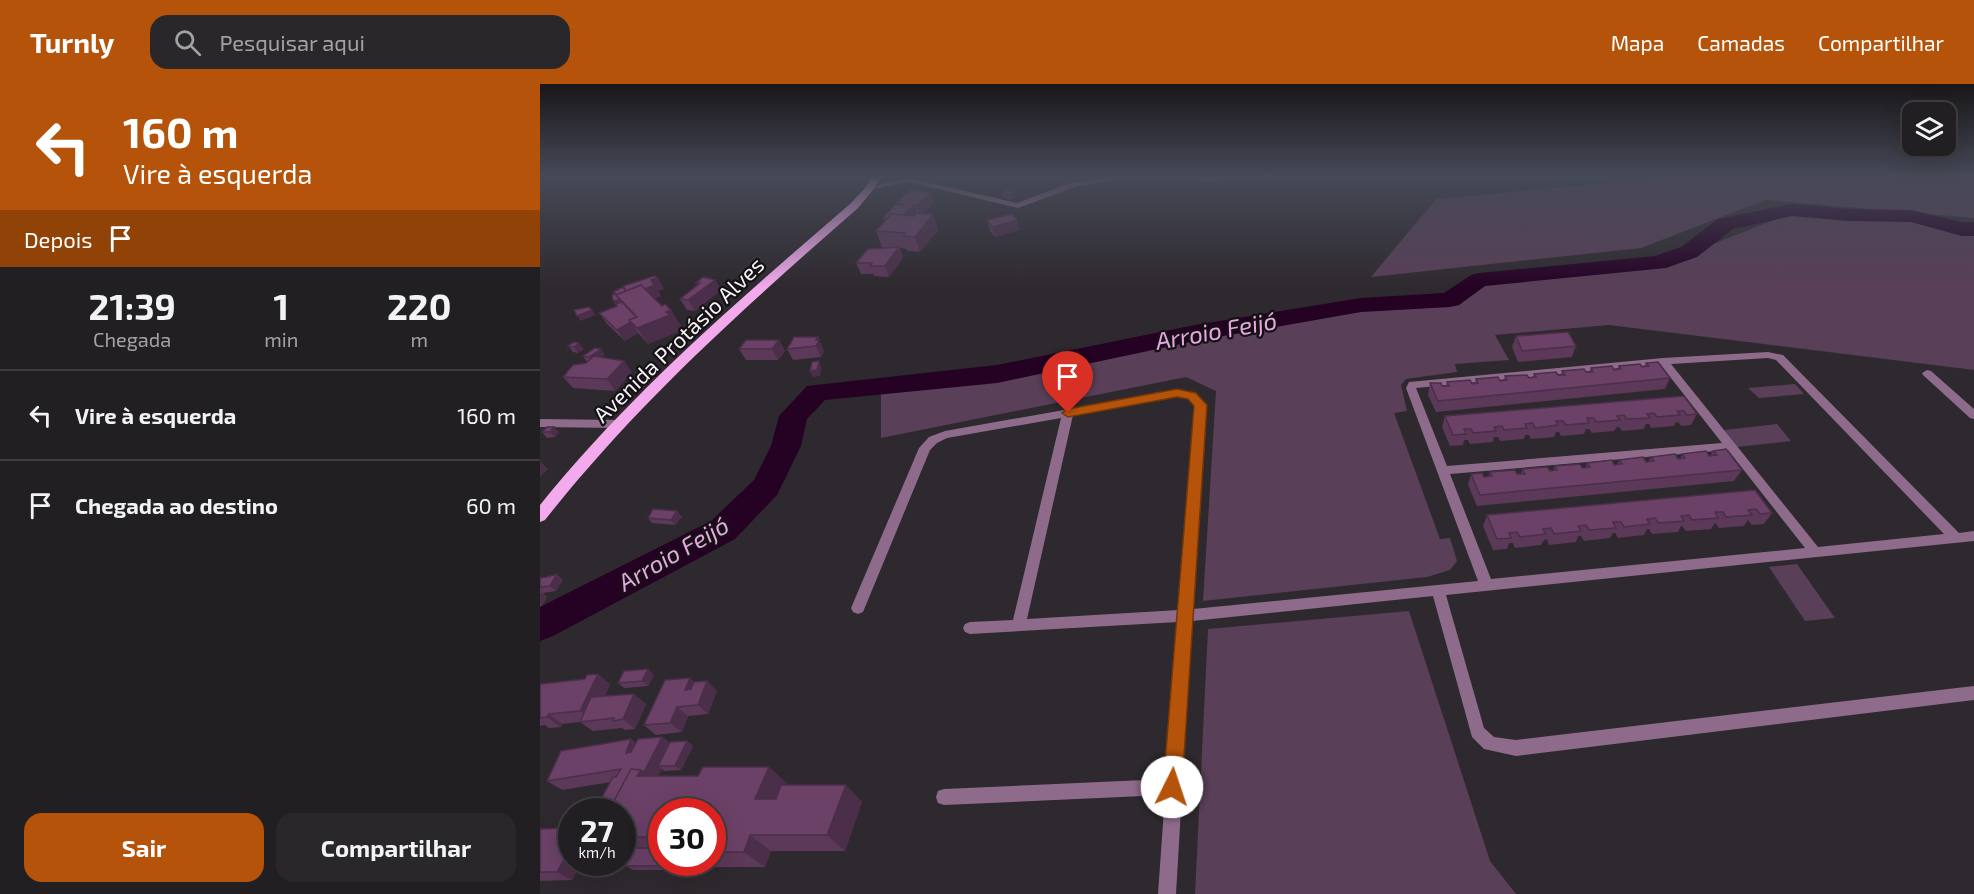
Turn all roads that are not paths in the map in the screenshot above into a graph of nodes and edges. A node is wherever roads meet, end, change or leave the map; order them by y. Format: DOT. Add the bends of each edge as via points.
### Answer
graph roads {
  1 [pos="846,213"];
  2 [pos="1663,361"];
  3 [pos="1927,373"];
  4 [pos="1068,413"];
  5 [pos="1974,415"];
  6 [pos="540,423"];
  7 [pos="617,424"];
  8 [pos="1731,446"];
  9 [pos="1443,470"];
  10 [pos="540,516"];
  11 [pos="1974,536"];
  12 [pos="1956,538"];
  13 [pos="1815,552"];
  14 [pos="1487,586"];
  15 [pos="1438,590"];
  16 [pos="858,608"];
  17 [pos="1185,616"];
  18 [pos="1019,624"];
  19 [pos="970,628"];
  20 [pos="1974,693"];
  21 [pos="1172,787"];
  22 [pos="944,797"];
  23 [pos="1167,894"];
  1 -- 7 [label="main road, Avenida Protásio Alves" via="682,359"];
  2 -- 8 [label="street"];
  2 -- 9 [label="street" via="1413,384 1411,388"];
  2 -- 12 [label="street" via="1779,357"];
  3 -- 5 [label="street"];
  4 -- 16 [label="street" via="933,440 925,448"];
  4 -- 17 [label="street" via="1177,393 1191,395 1200,405"];
  4 -- 18 [label="street"];
  6 -- 7 [label="street"];
  7 -- 10 [label="main road, Avenida Protásio Alves"];
  8 -- 9 [label="street"];
  8 -- 13 [label="street"];
  9 -- 14 [label="street"];
  11 -- 12 [label="street"];
  12 -- 13 [label="street"];
  13 -- 14 [label="street"];
  14 -- 15 [label="street"];
  15 -- 17 [label="street"];
  15 -- 20 [label="street" via="1476,732 1490,744 1516,748"];
  17 -- 18 [label="street"];
  17 -- 21 [label="street"];
  18 -- 19 [label="street"];
  21 -- 22 [label="street"];
  21 -- 23 [label="street"];
}
